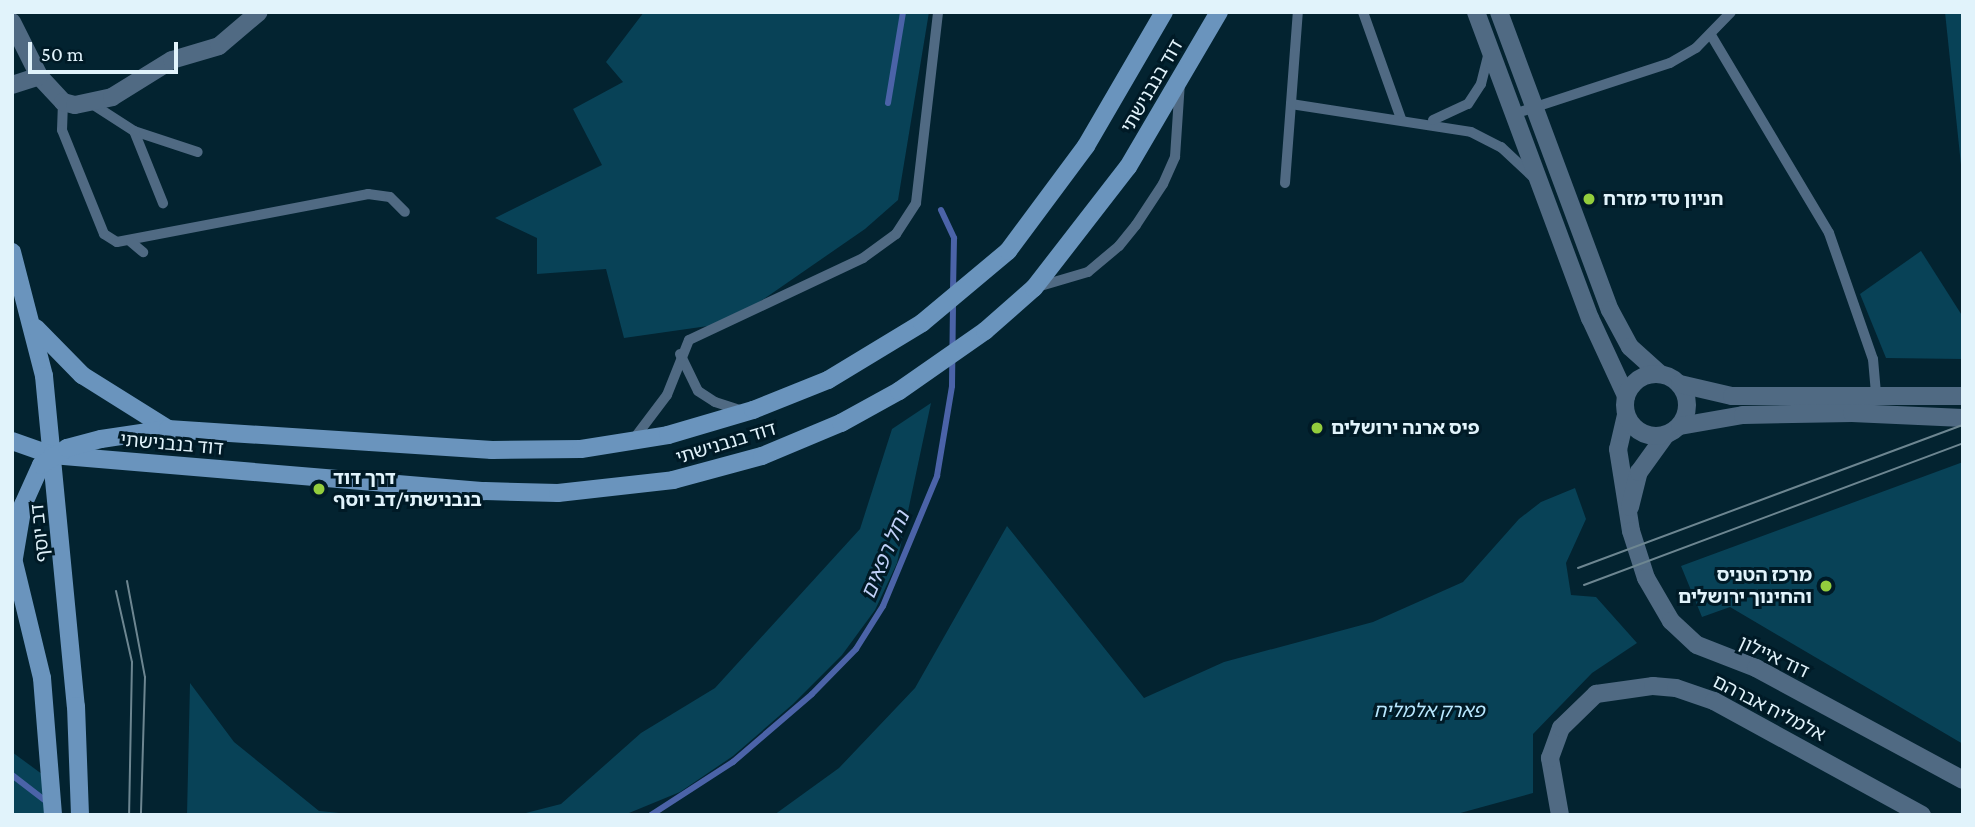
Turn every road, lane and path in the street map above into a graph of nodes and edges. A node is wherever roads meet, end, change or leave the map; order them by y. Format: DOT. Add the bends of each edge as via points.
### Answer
graph roads {
  1 [pos="260,12"];
  2 [pos="938,12"];
  3 [pos="1164,12"];
  4 [pos="1219,12"];
  5 [pos="1298,12"];
  6 [pos="1363,12"];
  7 [pos="1476,12"];
  8 [pos="1499,12"];
  9 [pos="1731,12"];
  10 [pos="12,22"];
  11 [pos="1711,35"];
  12 [pos="1490,50"];
  13 [pos="39,76"];
  14 [pos="1181,80"];
  15 [pos="12,85"];
  16 [pos="63,102"];
  17 [pos="89,102"];
  18 [pos="1291,104"];
  19 [pos="1535,107"];
  20 [pos="1514,114"];
  21 [pos="1401,119"];
  22 [pos="1423,122"];
  23 [pos="134,131"];
  24 [pos="198,152"];
  25 [pos="1285,183"];
  26 [pos="1540,185"];
  27 [pos="163,203"];
  28 [pos="405,212"];
  29 [pos="131,242"];
  30 [pos="12,252"];
  31 [pos="143,252"];
  32 [pos="1034,288"];
  33 [pos="34,326"];
  34 [pos="680,354"];
  35 [pos="1660,374"];
  36 [pos="1679,384"];
  37 [pos="1876,394"];
  38 [pos="1626,396"];
  39 [pos="1963,396"];
  40 [pos="753,410"];
  41 [pos="1626,415"];
  42 [pos="1963,418"];
  43 [pos="168,429"];
  44 [pos="1673,431"];
  45 [pos="12,441"];
  46 [pos="631,442"];
  47 [pos="52,455"];
  48 [pos="1629,518"];
  49 [pos="13,556"];
  50 [pos="1963,780"];
  51 [pos="53,815"];
  52 [pos="80,815"];
  53 [pos="1560,815"];
  54 [pos="1922,815"];
  1 -- 17 [label="street" via="219,46 172,60 112,97"];
  2 -- 34 [label="lane" via="916,203 896,234 863,258 689,340"];
  3 -- 40 [label="main road, דוד בנבנישתי" via="1093,136 1036,216 984,273 922,323 828,380"];
  4 -- 14 [label="main road, דוד בנבנישתי"];
  5 -- 18 [label="lane"];
  6 -- 21 [label="lane"];
  7 -- 12 [label="street"];
  8 -- 19 [label="street"];
  9 -- 11 [label="lane"];
  10 -- 13 [label="street"];
  11 -- 19 [label="lane" via="1670,63"];
  11 -- 37 [label="lane" via="1829,233 1873,359"];
  12 -- 20 [label="street"];
  12 -- 22 [label="lane" via="1481,83 1468,104 1451,116"];
  13 -- 15 [label="street"];
  13 -- 16 [label="street"];
  14 -- 32 [label="main road, דוד בנבנישתי" via="1128,167"];
  14 -- 32 [label="lane" via="1175,157 1136,225 1088,272"];
  16 -- 17 [label="street"];
  16 -- 29 [label="lane" via="62,130 104,234 117,242"];
  17 -- 23 [label="lane"];
  18 -- 21 [label="lane"];
  18 -- 25 [label="lane"];
  19 -- 20 [label="lane"];
  19 -- 35 [label="street" via="1610,310 1630,347"];
  20 -- 26 [label="street"];
  21 -- 22 [label="lane"];
  22 -- 26 [label="lane" via="1487,139 1511,155"];
  23 -- 24 [label="lane"];
  23 -- 27 [label="lane"];
  26 -- 38 [label="street" via="1590,318"];
  28 -- 29 [label="lane" via="390,197 368,194"];
  29 -- 31 [label="lane"];
  30 -- 33 [label="main road, דב יוסף"];
  32 -- 47 [label="main road, דוד בנבנישתי" via="922,376 841,423 762,456 673,480 616,489 485,491"];
  33 -- 43 [label="main road" via="82,374"];
  33 -- 47 [label="main road, דב יוסף"];
  34 -- 40 [label="lane" via="698,391 733,410"];
  34 -- 46 [label="lane" via="667,395"];
  35 -- 36 [label="street"];
  35 -- 38 [label="street" via="1635,382"];
  36 -- 37 [label="street" via="1732,396"];
  36 -- 44 [label="street" via="1688,400"];
  37 -- 39 [label="street"];
  38 -- 41 [label="street"];
  40 -- 46 [label="main road, דוד בנבנישתי"];
  41 -- 44 [label="street" via="1646,435"];
  41 -- 48 [label="street, דוד איילון" via="1618,449"];
  42 -- 44 [label="street" via="1852,412 1743,415"];
  43 -- 46 [label="main road, דוד בנבנישתי" via="492,450 581,449"];
  43 -- 47 [label="main road, דוד בנבנישתי" via="101,439"];
  44 -- 48 [label="street, דוד איילון" via="1639,472"];
  45 -- 47 [label="main road, דוד בנבנישתי"];
  47 -- 49 [label="main road" via="36,472 27,492"];
  47 -- 52 [label="main road, דב יוסף" via="76,706"];
  48 -- 50 [label="street, דוד איילון" via="1649,585 1671,621 1690,639 1756,668"];
  49 -- 51 [label="main road, דב יוסף" via="42,678"];
  53 -- 54 [label="street, אלמליח אברהם" via="1550,758 1561,728 1596,694 1630,686 1676,688 1714,701"];
}
